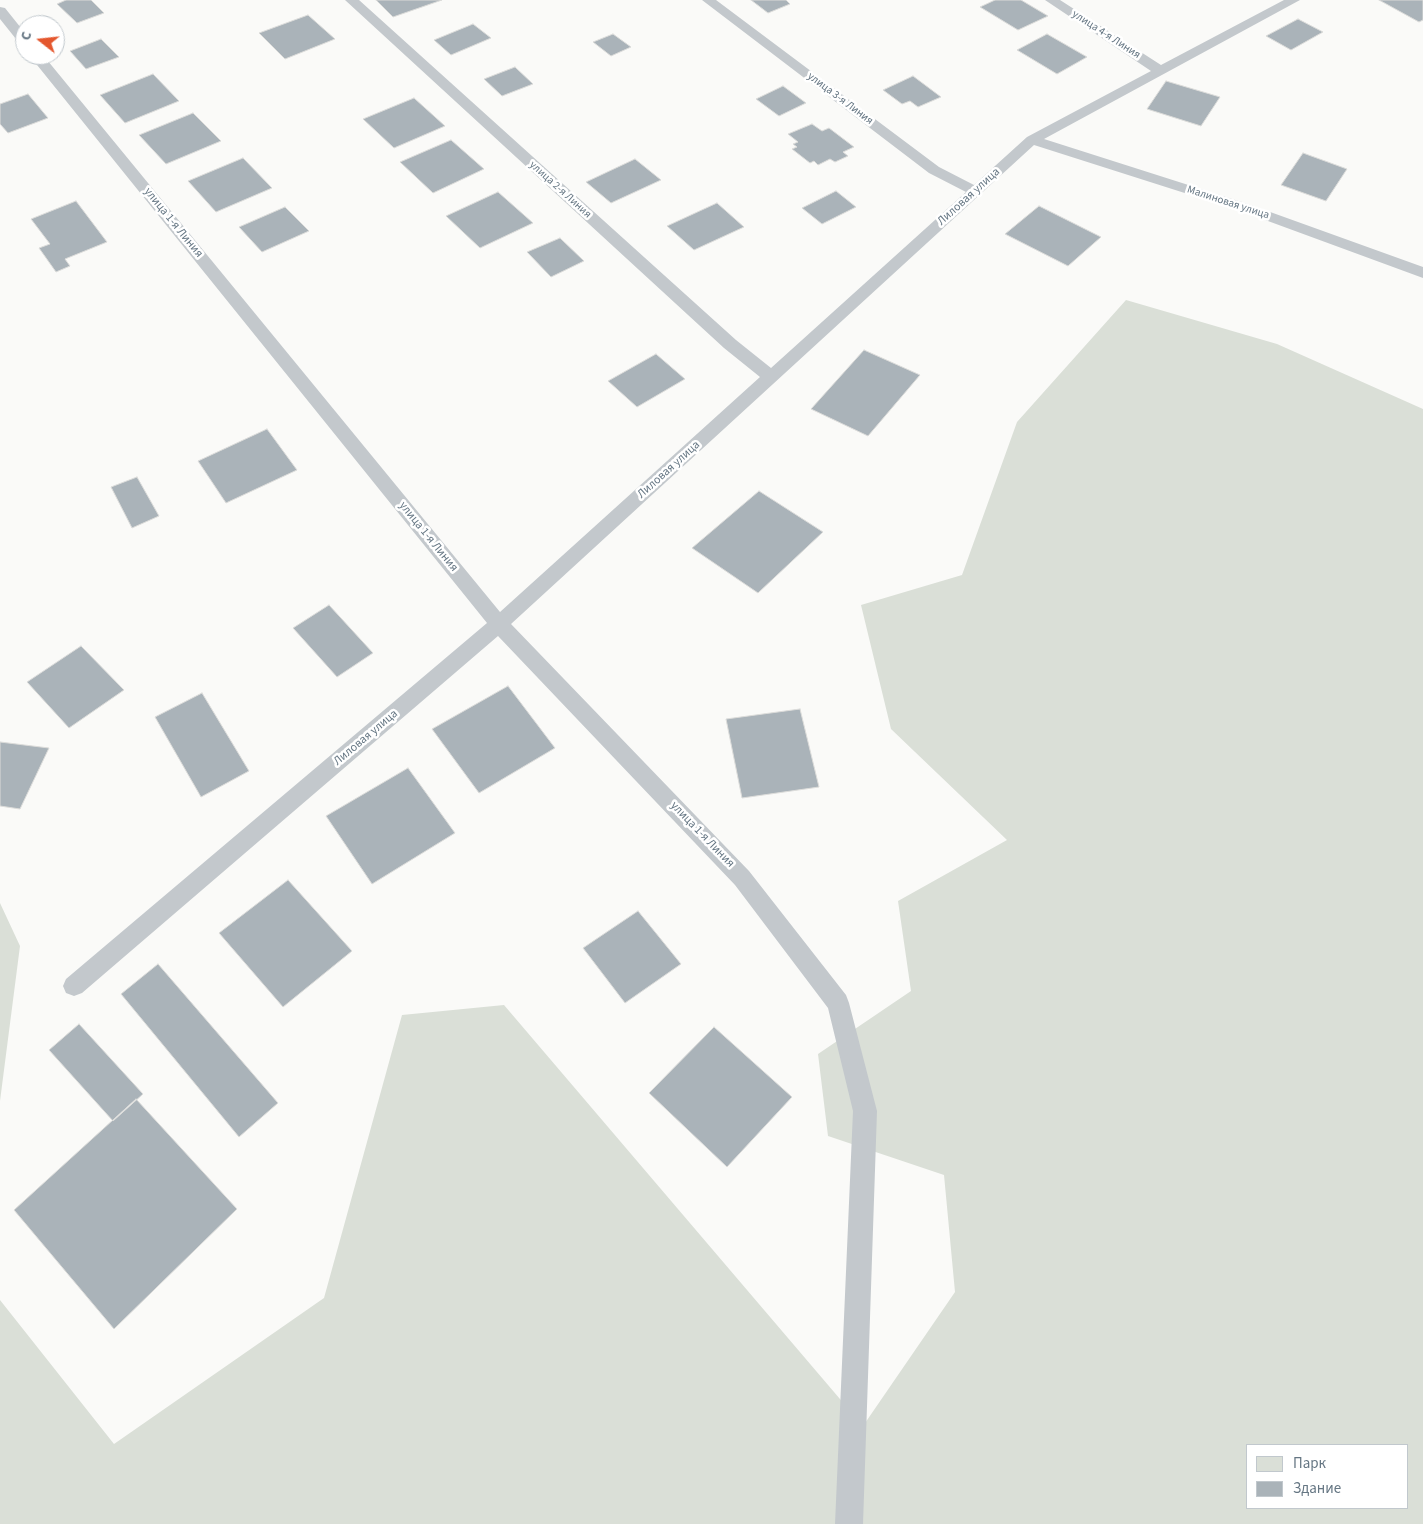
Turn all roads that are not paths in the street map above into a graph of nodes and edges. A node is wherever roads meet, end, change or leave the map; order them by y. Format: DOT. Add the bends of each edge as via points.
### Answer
graph roads {
  1 [pos="351,0"];
  2 [pos="708,0"];
  3 [pos="1051,0"];
  4 [pos="1294,0"];
  5 [pos="0,11"];
  6 [pos="15,29"];
  7 [pos="44,65"];
  8 [pos="1161,71"];
  9 [pos="1032,140"];
  10 [pos="975,191"];
  11 [pos="1423,273"];
  12 [pos="771,377"];
  13 [pos="499,624"];
  14 [pos="74,986"];
  15 [pos="849,1524"];
  1 -- 12 [label="lane, улица 2-я Линия" via="730,344"];
  2 -- 10 [label="lane, улица 3-я Линия" via="934,170"];
  3 -- 8 [label="lane, улица 4-я Линия"];
  4 -- 8 [label="lane, Лиловая улица"];
  5 -- 6 [label="lane"];
  7 -- 13 [label="lane, улица 1-я Линия"];
  8 -- 9 [label="lane, Лиловая улица"];
  9 -- 10 [label="lane, Лиловая улица"];
  9 -- 11 [label="lane, Малиновая улица" via="1243,207"];
  10 -- 12 [label="lane, Лиловая улица"];
  12 -- 13 [label="lane, Лиловая улица"];
  13 -- 14 [label="lane, Лиловая улица"];
  13 -- 15 [label="lane, улица 1-я Линия" via="742,878 838,1003 865,1111"];
}
